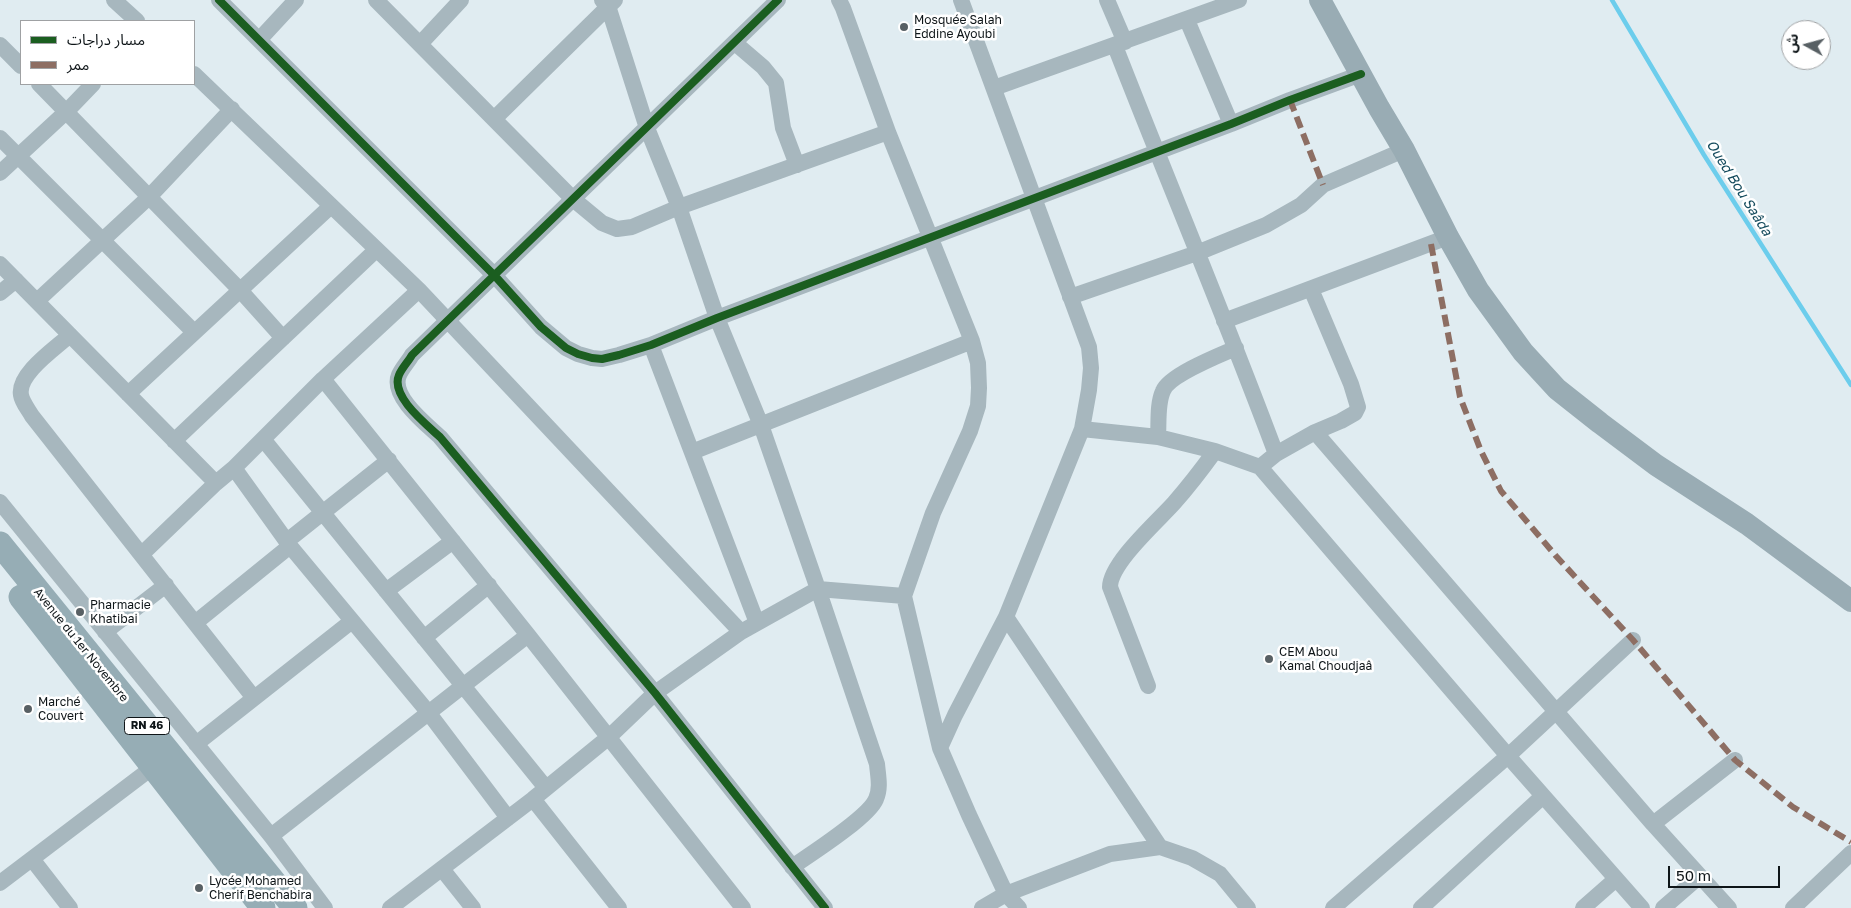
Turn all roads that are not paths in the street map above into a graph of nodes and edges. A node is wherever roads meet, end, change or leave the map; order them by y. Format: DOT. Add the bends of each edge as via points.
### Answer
graph roads {
  1 [pos="114,0"];
  2 [pos="219,0"];
  3 [pos="296,0"];
  4 [pos="376,0"];
  5 [pos="461,0"];
  6 [pos="778,0"];
  7 [pos="839,0"];
  8 [pos="961,0"];
  9 [pos="1107,0"];
  10 [pos="1239,0"];
  11 [pos="1320,0"];
  12 [pos="608,2"];
  13 [pos="1216,4"];
  14 [pos="136,20"];
  15 [pos="1188,20"];
  16 [pos="259,40"];
  17 [pos="735,43"];
  18 [pos="420,44"];
  19 [pos="1120,44"];
  20 [pos="0,45"];
  21 [pos="20,65"];
  22 [pos="1361,74"];
  23 [pos="195,75"];
  24 [pos="40,85"];
  25 [pos="91,85"];
  26 [pos="994,88"];
  27 [pos="232,110"];
  28 [pos="67,111"];
  29 [pos="494,119"];
  30 [pos="1231,124"];
  31 [pos="647,128"];
  32 [pos="888,132"];
  33 [pos="0,138"];
  34 [pos="1404,150"];
  35 [pos="1156,152"];
  36 [pos="17,157"];
  37 [pos="797,165"];
  38 [pos="0,173"];
  39 [pos="149,197"];
  40 [pos="1035,198"];
  41 [pos="573,199"];
  42 [pos="331,206"];
  43 [pos="679,207"];
  44 [pos="930,237"];
  45 [pos="1448,237"];
  46 [pos="102,240"];
  47 [pos="376,250"];
  48 [pos="1197,253"];
  49 [pos="0,264"];
  50 [pos="495,276"];
  51 [pos="16,280"];
  52 [pos="1311,288"];
  53 [pos="239,289"];
  54 [pos="419,290"];
  55 [pos="0,293"];
  56 [pos="1070,297"];
  57 [pos="37,302"];
  58 [pos="717,318"];
  59 [pos="1224,321"];
  60 [pos="447,322"];
  61 [pos="194,332"];
  62 [pos="70,336"];
  63 [pos="283,338"];
  64 [pos="972,341"];
  65 [pos="651,345"];
  66 [pos="1236,348"];
  67 [pos="323,379"];
  68 [pos="128,394"];
  69 [pos="761,425"];
  70 [pos="1082,429"];
  71 [pos="1315,432"];
  72 [pos="1158,438"];
  73 [pos="263,439"];
  74 [pos="174,441"];
  75 [pos="1215,451"];
  76 [pos="692,452"];
  77 [pos="1276,454"];
  78 [pos="389,460"];
  79 [pos="1260,467"];
  80 [pos="234,468"];
  81 [pos="216,483"];
  82 [pos="0,502"];
  83 [pos="323,514"];
  84 [pos="453,541"];
  85 [pos="0,544"];
  86 [pos="288,544"];
  87 [pos="142,554"];
  88 [pos="0,569"];
  89 [pos="166,584"];
  90 [pos="488,585"];
  91 [pos="818,588"];
  92 [pos="386,590"];
  93 [pos="904,596"];
  94 [pos="1851,601"];
  95 [pos="1006,617"];
  96 [pos="352,621"];
  97 [pos="195,623"];
  98 [pos="757,623"];
  99 [pos="105,632"];
  100 [pos="741,632"];
  101 [pos="528,635"];
  102 [pos="424,638"];
  103 [pos="1633,640"];
  104 [pos="463,685"];
  105 [pos="1148,686"];
  106 [pos="655,692"];
  107 [pos="254,698"];
  108 [pos="1556,711"];
  109 [pos="428,712"];
  110 [pos="609,737"];
  111 [pos="196,744"];
  112 [pos="940,748"];
  113 [pos="1508,756"];
  114 [pos="1735,760"];
  115 [pos="153,767"];
  116 [pos="546,788"];
  117 [pos="1543,796"];
  118 [pos="533,799"];
  119 [pos="508,818"];
  120 [pos="1653,824"];
  121 [pos="271,836"];
  122 [pos="1160,847"];
  123 [pos="1851,853"];
  124 [pos="32,859"];
  125 [pos="792,867"];
  126 [pos="442,869"];
  127 [pos="1700,876"];
  128 [pos="1616,879"];
  129 [pos="0,883"];
  130 [pos="1006,894"];
  131 [pos="70,908"];
  132 [pos="263,908"];
  133 [pos="295,908"];
  134 [pos="326,908"];
  135 [pos="390,908"];
  136 [pos="473,908"];
  137 [pos="619,908"];
  138 [pos="743,908"];
  139 [pos="825,908"];
  140 [pos="982,908"];
  141 [pos="1018,908"];
  142 [pos="1248,908"];
  143 [pos="1333,908"];
  144 [pos="1421,908"];
  145 [pos="1583,908"];
  146 [pos="1642,908"];
  147 [pos="1664,908"];
  148 [pos="1729,908"];
  149 [pos="1793,908"];
  1 -- 14 [label="street"];
  2 -- 16 [label="street"];
  3 -- 16 [label="street"];
  4 -- 18 [label="street"];
  5 -- 18 [label="street"];
  6 -- 17 [label="street"];
  7 -- 32 [label="street"];
  8 -- 26 [label="street"];
  9 -- 19 [label="street"];
  10 -- 13 [label="street"];
  11 -- 22 [label="street"];
  12 -- 29 [label="street"];
  12 -- 31 [label="street"];
  13 -- 15 [label="street"];
  15 -- 19 [label="street"];
  15 -- 30 [label="street"];
  16 -- 50 [label="street"];
  17 -- 31 [label="street"];
  17 -- 37 [label="street" via="776,83 783,128"];
  18 -- 29 [label="street"];
  19 -- 26 [label="street"];
  19 -- 35 [label="street"];
  20 -- 21 [label="street"];
  22 -- 30 [label="street"];
  22 -- 34 [label="street"];
  23 -- 27 [label="street"];
  24 -- 28 [label="street"];
  25 -- 28 [label="street"];
  26 -- 40 [label="street"];
  27 -- 39 [label="street"];
  27 -- 42 [label="street"];
  28 -- 36 [label="street"];
  28 -- 39 [label="street"];
  29 -- 41 [label="street"];
  30 -- 35 [label="street"];
  31 -- 41 [label="street"];
  31 -- 43 [label="street"];
  32 -- 37 [label="street"];
  32 -- 44 [label="street"];
  33 -- 36 [label="street"];
  34 -- 45 [label="street"];
  34 -- 48 [label="street" via="1323,185 1301,206 1266,225"];
  35 -- 40 [label="street"];
  35 -- 48 [label="street"];
  36 -- 38 [label="street"];
  36 -- 46 [label="street"];
  37 -- 43 [label="street"];
  39 -- 46 [label="street"];
  39 -- 53 [label="street"];
  40 -- 44 [label="street"];
  40 -- 56 [label="street"];
  41 -- 43 [label="street" via="602,223 617,230 632,228"];
  41 -- 50 [label="street"];
  42 -- 47 [label="street"];
  42 -- 53 [label="street"];
  43 -- 58 [label="street"];
  44 -- 58 [label="street"];
  44 -- 64 [label="street"];
  45 -- 52 [label="street"];
  45 -- 94 [label="street" via="1478,290 1523,352 1557,389 1656,465 1747,524"];
  46 -- 57 [label="street"];
  46 -- 61 [label="street"];
  47 -- 54 [label="street"];
  47 -- 63 [label="street"];
  48 -- 56 [label="street"];
  48 -- 59 [label="street"];
  49 -- 51 [label="street"];
  50 -- 60 [label="street"];
  50 -- 65 [label="street" via="541,326 578,354 602,359"];
  51 -- 55 [label="street"];
  51 -- 57 [label="street"];
  52 -- 59 [label="street"];
  52 -- 71 [label="street" via="1358,407 1355,413"];
  53 -- 61 [label="street"];
  53 -- 63 [label="street"];
  54 -- 60 [label="street"];
  54 -- 67 [label="street"];
  56 -- 70 [label="street" via="1089,347 1091,368"];
  57 -- 62 [label="street"];
  58 -- 65 [label="street"];
  58 -- 69 [label="street"];
  59 -- 66 [label="street"];
  60 -- 100 [label="street"];
  60 -- 106 [label="street" via="412,355 399,375 399,393 440,437"];
  61 -- 68 [label="street"];
  62 -- 68 [label="street"];
  62 -- 87 [label="street" via="30,371 24,378 20,394 32,416"];
  63 -- 74 [label="street"];
  64 -- 69 [label="street"];
  64 -- 93 [label="street" via="978,362 978,406 933,513"];
  65 -- 76 [label="street"];
  66 -- 72 [label="street" via="1167,384 1162,391"];
  66 -- 77 [label="street"];
  67 -- 73 [label="street"];
  67 -- 78 [label="street"];
  68 -- 74 [label="street"];
  69 -- 76 [label="street"];
  69 -- 91 [label="street"];
  70 -- 72 [label="street"];
  70 -- 95 [label="street"];
  71 -- 77 [label="street"];
  71 -- 108 [label="street"];
  72 -- 75 [label="street"];
  73 -- 80 [label="street"];
  73 -- 83 [label="street"];
  74 -- 81 [label="street"];
  75 -- 79 [label="street"];
  75 -- 105 [label="street" via="1126,556 1110,581"];
  76 -- 98 [label="street"];
  77 -- 79 [label="street"];
  78 -- 83 [label="street"];
  78 -- 84 [label="street"];
  79 -- 113 [label="street"];
  80 -- 81 [label="street"];
  80 -- 86 [label="street"];
  81 -- 87 [label="street"];
  82 -- 99 [label="street"];
  83 -- 86 [label="street"];
  83 -- 92 [label="street"];
  84 -- 90 [label="street"];
  84 -- 92 [label="street"];
  85 -- 133 [label="main road, Avenue du 1er Novembre / RN 46"];
  86 -- 96 [label="street"];
  86 -- 97 [label="street"];
  87 -- 89 [label="street"];
  88 -- 115 [label="main road, Avenue du 1er Novembre / RN 46"];
  89 -- 97 [label="street"];
  89 -- 99 [label="street"];
  90 -- 101 [label="street"];
  90 -- 102 [label="street"];
  91 -- 93 [label="street"];
  91 -- 98 [label="street"];
  91 -- 125 [label="street" via="876,764 879,790 876,801 866,814"];
  92 -- 102 [label="street"];
  93 -- 112 [label="street"];
  95 -- 112 [label="street"];
  95 -- 122 [label="street"];
  96 -- 107 [label="street"];
  96 -- 109 [label="street"];
  97 -- 107 [label="street"];
  98 -- 100 [label="street"];
  99 -- 111 [label="street"];
  100 -- 106 [label="street"];
  101 -- 104 [label="street"];
  101 -- 110 [label="street"];
  102 -- 104 [label="street"];
  103 -- 108 [label="street"];
  104 -- 109 [label="street"];
  104 -- 116 [label="street"];
  106 -- 110 [label="street"];
  106 -- 125 [label="street"];
  107 -- 111 [label="street"];
  108 -- 113 [label="street"];
  108 -- 120 [label="street"];
  109 -- 119 [label="street"];
  109 -- 121 [label="street"];
  110 -- 116 [label="street"];
  110 -- 138 [label="street"];
  111 -- 121 [label="street"];
  112 -- 130 [label="street"];
  113 -- 117 [label="street"];
  113 -- 143 [label="street"];
  114 -- 120 [label="street"];
  115 -- 124 [label="street"];
  115 -- 132 [label="main road, Avenue du 1er Novembre / RN 46"];
  116 -- 118 [label="street"];
  117 -- 128 [label="street"];
  117 -- 144 [label="street"];
  118 -- 119 [label="street"];
  118 -- 137 [label="street"];
  119 -- 126 [label="street"];
  120 -- 127 [label="street"];
  121 -- 134 [label="street"];
  122 -- 130 [label="street" via="1110,854"];
  122 -- 142 [label="street" via="1192,858 1220,874"];
  123 -- 149 [label="street"];
  124 -- 129 [label="street"];
  124 -- 131 [label="street"];
  125 -- 139 [label="street"];
  126 -- 135 [label="street"];
  126 -- 136 [label="street"];
  127 -- 147 [label="street"];
  127 -- 148 [label="street"];
  128 -- 145 [label="street"];
  128 -- 146 [label="street"];
  130 -- 140 [label="street"];
  130 -- 141 [label="street"];
}
